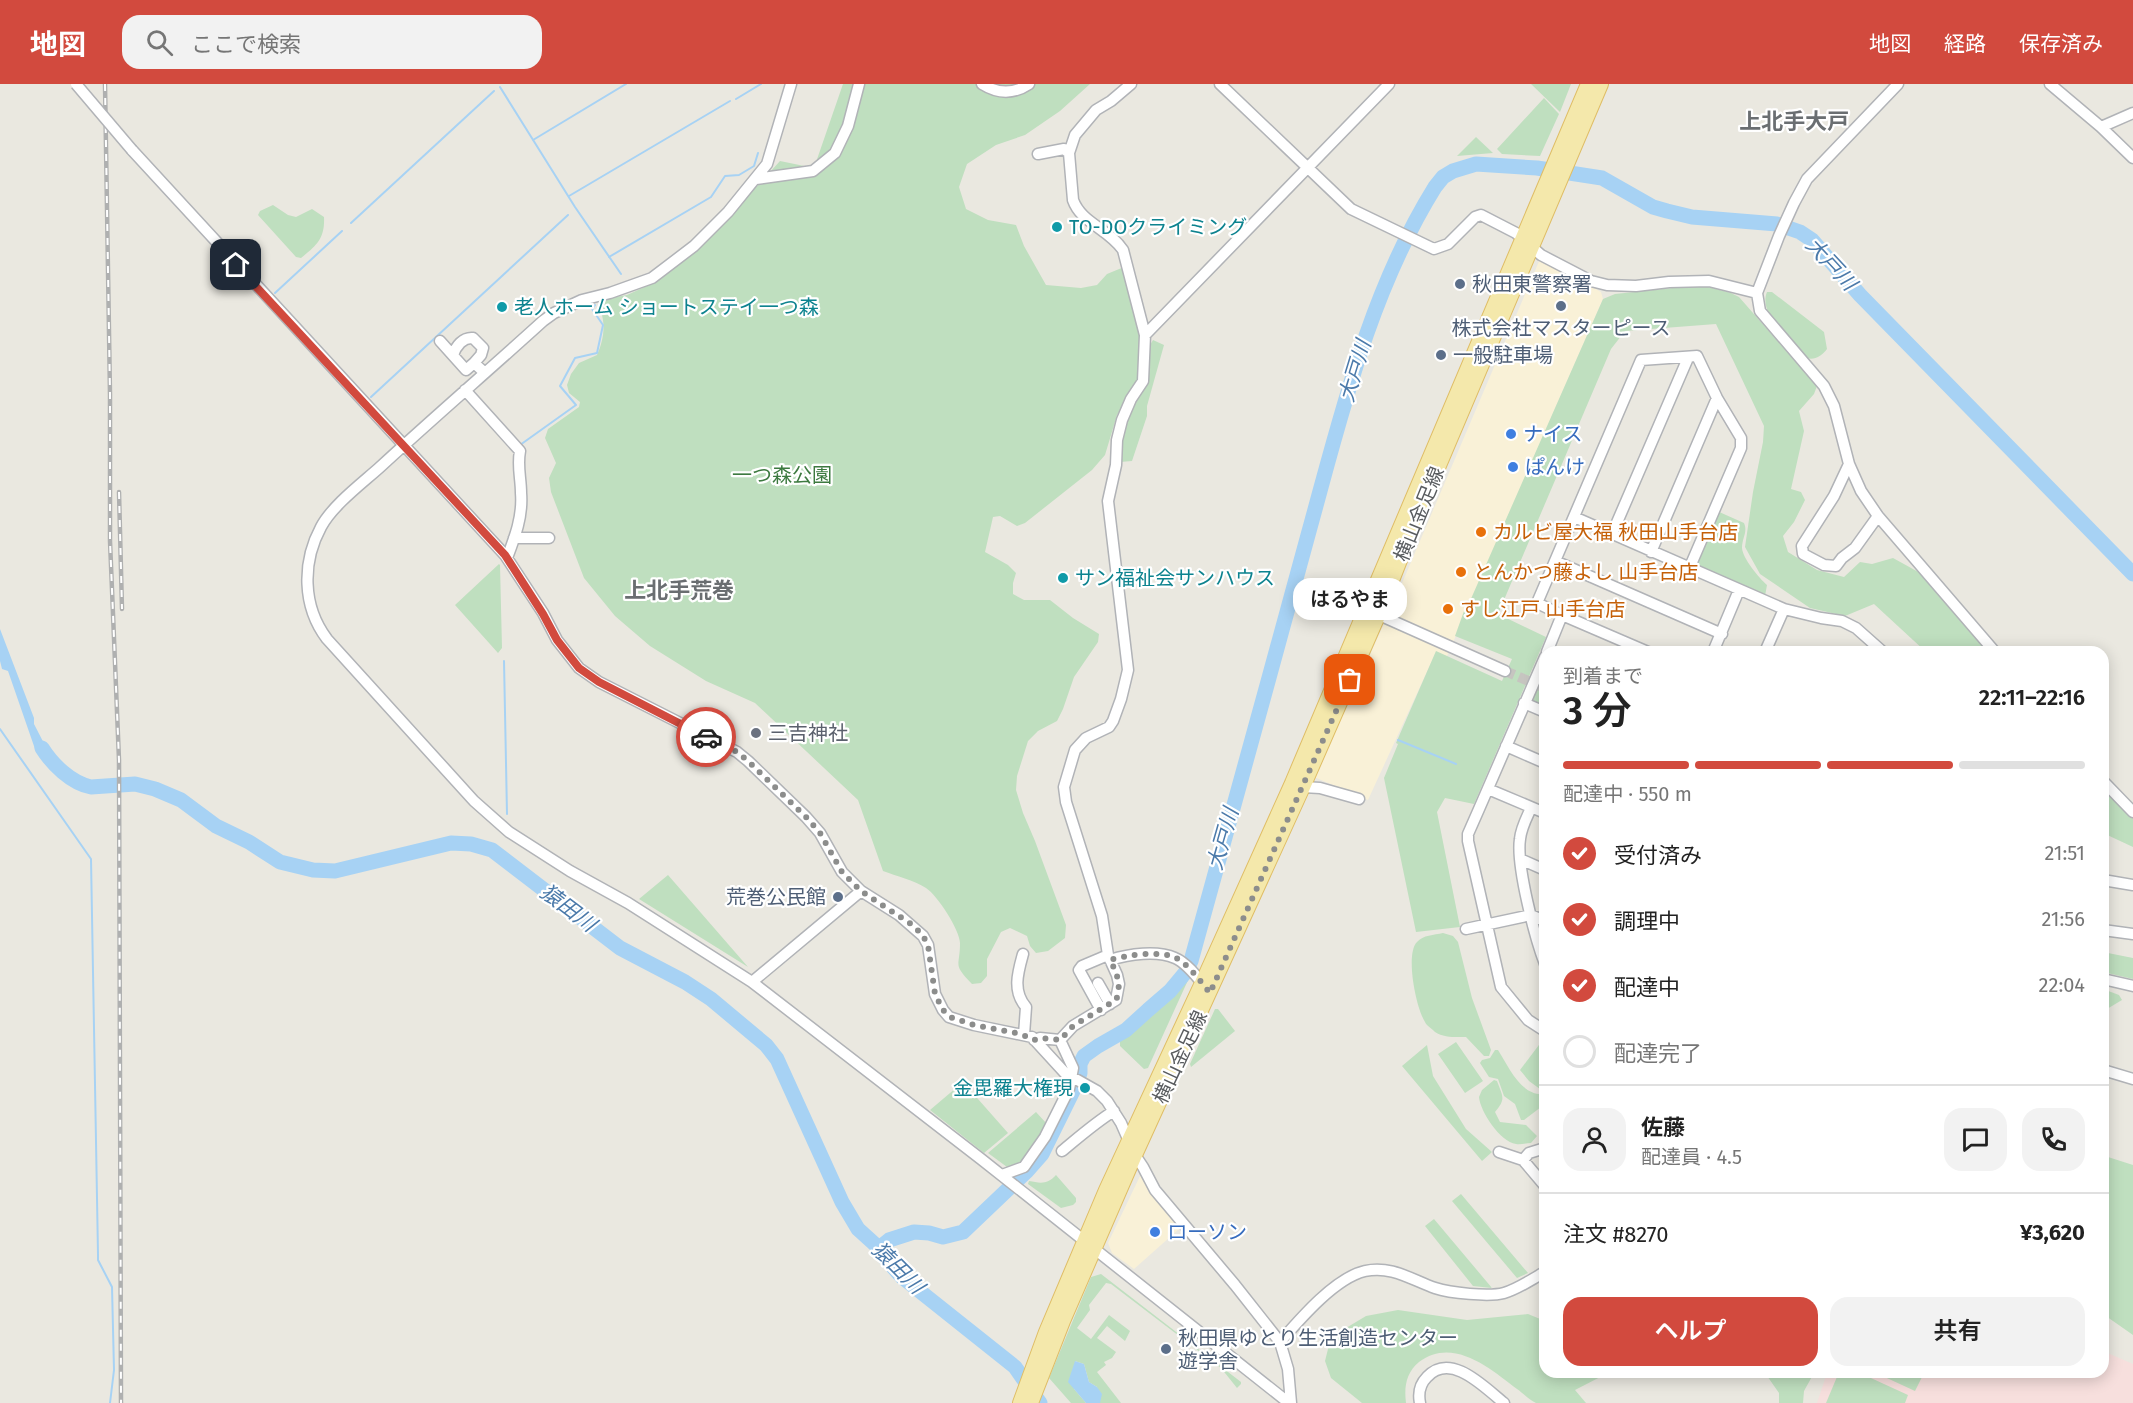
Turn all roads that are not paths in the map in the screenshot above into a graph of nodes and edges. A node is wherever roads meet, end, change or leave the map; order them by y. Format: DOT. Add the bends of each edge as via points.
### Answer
graph roads {
  1 [pos="76,84"];
  2 [pos="791,84"];
  3 [pos="860,84"];
  4 [pos="982,84"];
  5 [pos="1029,84"];
  6 [pos="1131,84"];
  7 [pos="1220,84"];
  8 [pos="1389,84"];
  9 [pos="1588,84"];
  10 [pos="1601,84"];
  11 [pos="1899,84"];
  12 [pos="2050,84"];
  13 [pos="2133,113"];
  14 [pos="2101,128"];
  15 [pos="1069,153"];
  16 [pos="1038,154"];
  17 [pos="2133,158"];
  18 [pos="1561,163"];
  19 [pos="1308,169"];
  20 [pos="756,179"];
  21 [pos="1527,243"];
  22 [pos="1757,293"];
  23 [pos="1145,335"];
  24 [pos="440,340"];
  25 [pos="453,355"];
  26 [pos="1688,358"];
  27 [pos="474,363"];
  28 [pos="485,373"];
  29 [pos="465,390"];
  30 [pos="1717,398"];
  31 [pos="403,446"];
  32 [pos="1849,464"];
  33 [pos="1878,516"];
  34 [pos="1574,517"];
  35 [pos="1612,534"];
  36 [pos="514,538"];
  37 [pos="549,538"];
  38 [pos="1651,552"];
  39 [pos="507,558"];
  40 [pos="1555,561"];
  41 [pos="1689,569"];
  42 [pos="1739,590"];
  43 [pos="1350,602"];
  44 [pos="1784,609"];
  45 [pos="1372,613"];
  46 [pos="1562,615"];
  47 [pos="1722,634"];
  48 [pos="1550,646"];
  49 [pos="1634,646"];
  50 [pos="1716,646"];
  51 [pos="1768,646"];
  52 [pos="1877,646"];
  53 [pos="1990,646"];
  54 [pos="1505,671"];
  55 [pos="1539,672"];
  56 [pos="1524,703"];
  57 [pos="1539,709"];
  58 [pos="1506,746"];
  59 [pos="1539,760"];
  60 [pos="1303,787"];
  61 [pos="2109,787"];
  62 [pos="1488,789"];
  63 [pos="1359,799"];
  64 [pos="1532,808"];
  65 [pos="1539,811"];
  66 [pos="2133,812"];
  67 [pos="1520,859"];
  68 [pos="1539,867"];
  69 [pos="2109,881"];
  70 [pos="2133,885"];
  71 [pos="861,891"];
  72 [pos="1531,915"];
  73 [pos="1539,918"];
  74 [pos="1486,925"];
  75 [pos="1466,929"];
  76 [pos="2109,931"];
  77 [pos="2133,934"];
  78 [pos="1539,943"];
  79 [pos="1023,954"];
  80 [pos="1109,958"];
  81 [pos="2109,980"];
  82 [pos="752,982"];
  83 [pos="1098,983"];
  84 [pos="2133,986"];
  85 [pos="1206,988"];
  86 [pos="1105,1007"];
  87 [pos="1539,1027"];
  88 [pos="1029,1037"];
  89 [pos="1060,1040"];
  90 [pos="2109,1072"];
  91 [pos="1077,1079"];
  92 [pos="2133,1079"];
  93 [pos="1114,1111"];
  94 [pos="1130,1140"];
  95 [pos="1539,1150"];
  96 [pos="1062,1151"];
  97 [pos="1499,1152"];
  98 [pos="1135,1155"];
  99 [pos="1523,1160"];
  100 [pos="1539,1179"];
  101 [pos="1008,1180"];
  102 [pos="1089,1245"];
  103 [pos="1539,1275"];
  104 [pos="1280,1341"];
  105 [pos="1026,1401"];
  106 [pos="1290,1403"];
  107 [pos="1420,1403"];
  108 [pos="1504,1403"];
  1 -- 31 [label="street, bridge"];
  2 -- 20 [label="street" via="767,164"];
  3 -- 20 [label="street" via="848,126 834,153 813,171"];
  4 -- 5 [label="street" via="1009,92"];
  6 -- 15 [label="street" via="1096,110 1075,135"];
  7 -- 19 [label="street"];
  8 -- 19 [label="street"];
  9 -- 18 [label="main road, 横山金足線"];
  10 -- 18 [label="main road, 横山金足線"];
  11 -- 22 [label="street" via="1807,179"];
  12 -- 14 [label="street"];
  13 -- 14 [label="street"];
  14 -- 17 [label="street"];
  15 -- 16 [label="street" via="1064,149"];
  15 -- 23 [label="street" via="1075,207 1124,250"];
  18 -- 21 [label="main road, 横山金足線"];
  19 -- 21 [label="street" via="1351,209 1434,249 1448,244 1481,215"];
  19 -- 23 [label="street"];
  20 -- 28 [label="street" via="694,246 652,278 582,300 555,313"];
  21 -- 22 [label="street" via="1541,255 1607,285 1709,281"];
  21 -- 45 [label="main road, 横山金足線" via="1415,522"];
  22 -- 32 [label="street" via="1760,311 1824,386 1834,406"];
  23 -- 80 [label="street" via="1143,381 1122,420 1108,501 1128,670 1113,722 1080,743 1064,787 1102,916"];
  24 -- 25 [label="street"];
  25 -- 27 [label="street" via="466,370"];
  25 -- 27 [label="street" via="463,340 473,338 483,348"];
  26 -- 30 [label="street" via="1697,356"];
  26 -- 34 [label="street" via="1641,360"];
  26 -- 35 [label="street"];
  27 -- 28 [label="street"];
  28 -- 29 [label="street"];
  29 -- 31 [label="street"];
  29 -- 36 [label="street" via="520,451 522,496"];
  30 -- 38 [label="street"];
  30 -- 41 [label="street" via="1741,438 1741,447"];
  31 -- 39 [label="street"];
  31 -- 82 [label="street" via="322,524 312,544 308,597 320,629 436,760 508,832"];
  32 -- 33 [label="street"];
  32 -- 33 [label="street" via="1802,546 1803,554 1824,565 1836,566 1856,548"];
  33 -- 53 [label="street"];
  34 -- 35 [label="street"];
  34 -- 40 [label="street"];
  35 -- 38 [label="street"];
  36 -- 37 [label="street"];
  36 -- 39 [label="street"];
  38 -- 41 [label="street"];
  39 -- 71 [label="street" via="557,640 579,668 737,752 806,817 842,872"];
  40 -- 46 [label="street" via="1537,603"];
  40 -- 47 [label="street"];
  41 -- 42 [label="street"];
  42 -- 44 [label="street"];
  42 -- 47 [label="street"];
  43 -- 45 [label="street"];
  44 -- 51 [label="street"];
  44 -- 52 [label="street" via="1842,621 1856,627"];
  45 -- 54 [label="street"];
  45 -- 60 [label="main road, 横山金足線"];
  45 -- 85 [label="main road, 横山金足線" via="1292,783"];
  46 -- 48 [label="street"];
  46 -- 49 [label="street"];
  47 -- 50 [label="street"];
  55 -- 56 [label="street"];
  56 -- 57 [label="street"];
  56 -- 58 [label="street"];
  58 -- 59 [label="street"];
  58 -- 62 [label="street"];
  60 -- 63 [label="street"];
  60 -- 85 [label="main road, 横山金足線"];
  61 -- 66 [label="street"];
  62 -- 64 [label="street"];
  62 -- 74 [label="street" via="1468,834"];
  64 -- 65 [label="street"];
  64 -- 67 [label="street" via="1519,840"];
  67 -- 68 [label="street"];
  67 -- 72 [label="street"];
  69 -- 70 [label="street"];
  71 -- 82 [label="street"];
  71 -- 88 [label="street" via="923,936 928,945 935,994 950,1017"];
  72 -- 73 [label="street"];
  72 -- 74 [label="street"];
  72 -- 78 [label="street"];
  74 -- 75 [label="street"];
  74 -- 87 [label="street" via="1500,987"];
  76 -- 77 [label="street"];
  79 -- 88 [label="street" via="1017,973 1017,993 1026,1007"];
  80 -- 85 [label="street" via="1165,955 1177,959"];
  80 -- 86 [label="street" via="1119,984 1116,1000"];
  80 -- 86 [label="street" via="1079,970"];
  81 -- 84 [label="street"];
  82 -- 101 [label="street"];
  83 -- 86 [label="street"];
  85 -- 94 [label="main road, 横山金足線"];
  85 -- 98 [label="main road, 横山金足線"];
  86 -- 89 [label="street" via="1073,1026"];
  88 -- 89 [label="street"];
  88 -- 91 [label="street" via="1065,1073"];
  89 -- 91 [label="street"];
  90 -- 92 [label="street"];
  91 -- 93 [label="street" via="1097,1091"];
  91 -- 101 [label="street" via="1034,1154"];
  93 -- 94 [label="street"];
  93 -- 96 [label="street"];
  94 -- 98 [label="street"];
  94 -- 102 [label="main road, 横山金足線"];
  95 -- 99 [label="street"];
  97 -- 99 [label="street"];
  98 -- 102 [label="main road, 横山金足線"];
  98 -- 104 [label="street" via="1155,1190"];
  99 -- 100 [label="street"];
  101 -- 102 [label="street"];
  102 -- 105 [label="main road, 横山金足線"];
  102 -- 106 [label="street"];
  103 -- 104 [label="street" via="1512,1290 1494,1294 1438,1289 1404,1274 1364,1271 1338,1284"];
  104 -- 106 [label="street" via="1288,1369"];
  107 -- 108 [label="street" via="1419,1390 1426,1379 1447,1368 1465,1373"];
}
